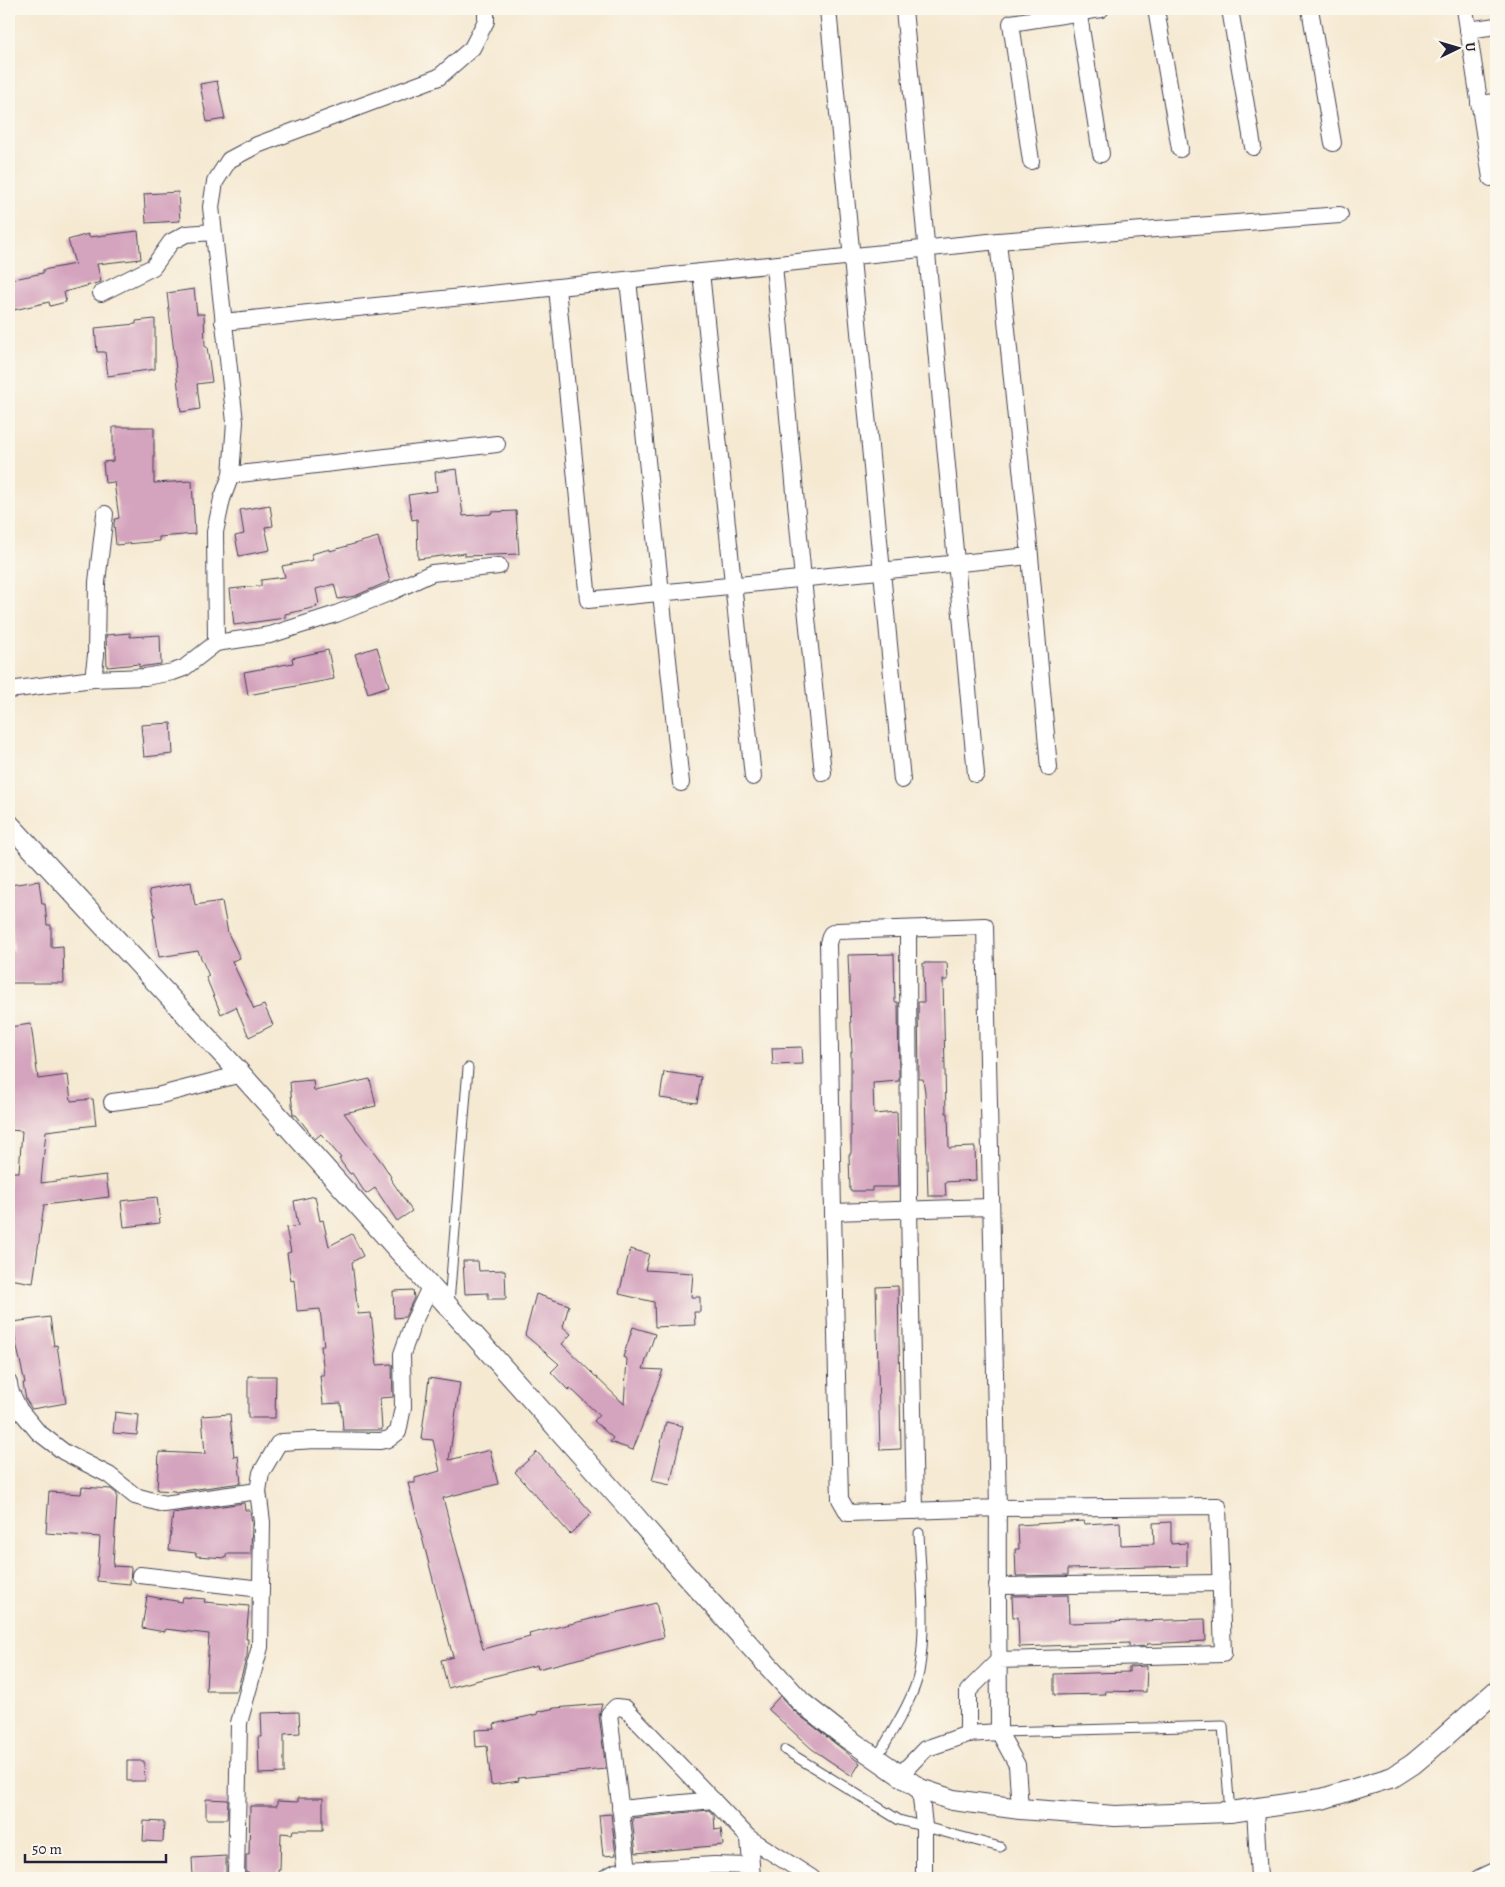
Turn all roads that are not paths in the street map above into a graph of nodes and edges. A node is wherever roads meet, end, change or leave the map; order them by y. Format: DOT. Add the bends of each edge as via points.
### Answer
graph roads {
  1 [pos="486,9"];
  2 [pos="828,9"];
  3 [pos="904,9"];
  4 [pos="1101,9"];
  5 [pos="1156,9"];
  6 [pos="1230,9"];
  7 [pos="1310,9"];
  8 [pos="1465,9"];
  9 [pos="1078,10"];
  10 [pos="1496,26"];
  11 [pos="1468,30"];
  12 [pos="1496,102"];
  13 [pos="1480,104"];
  14 [pos="1333,143"];
  15 [pos="1253,147"];
  16 [pos="1180,149"];
  17 [pos="1102,154"];
  18 [pos="1030,161"];
  19 [pos="1496,177"];
  20 [pos="1340,215"];
  21 [pos="213,232"];
  22 [pos="998,242"];
  23 [pos="926,249"];
  24 [pos="852,257"];
  25 [pos="774,265"];
  26 [pos="701,272"];
  27 [pos="628,280"];
  28 [pos="557,288"];
  29 [pos="102,293"];
  30 [pos="223,322"];
  31 [pos="497,444"];
  32 [pos="231,475"];
  33 [pos="105,514"];
  34 [pos="1030,556"];
  35 [pos="956,564"];
  36 [pos="499,566"];
  37 [pos="882,571"];
  38 [pos="803,579"];
  39 [pos="733,586"];
  40 [pos="661,593"];
  41 [pos="216,643"];
  42 [pos="94,679"];
  43 [pos="9,690"];
  44 [pos="1049,768"];
  45 [pos="824,774"];
  46 [pos="976,774"];
  47 [pos="753,777"];
  48 [pos="902,780"];
  49 [pos="681,782"];
  50 [pos="9,824"];
  51 [pos="908,928"];
  52 [pos="468,1068"];
  53 [pos="241,1074"];
  54 [pos="112,1102"];
  55 [pos="990,1207"];
  56 [pos="909,1209"];
  57 [pos="833,1212"];
  58 [pos="431,1285"];
  59 [pos="449,1306"];
  60 [pos="9,1383"];
  61 [pos="258,1491"];
  62 [pos="998,1508"];
  63 [pos="915,1511"];
  64 [pos="919,1534"];
  65 [pos="140,1575"];
  66 [pos="1221,1583"];
  67 [pos="997,1586"];
  68 [pos="261,1589"];
  69 [pos="999,1660"];
  70 [pos="1496,1691"];
  71 [pos="999,1732"];
  72 [pos="968,1734"];
  73 [pos="785,1750"];
  74 [pos="877,1758"];
  75 [pos="900,1775"];
  76 [pos="920,1789"];
  77 [pos="713,1800"];
  78 [pos="620,1809"];
  79 [pos="1020,1809"];
  80 [pos="1255,1809"];
  81 [pos="1230,1812"];
  82 [pos="924,1826"];
  83 [pos="749,1838"];
  84 [pos="1000,1847"];
  85 [pos="628,1870"];
  86 [pos="1496,1870"];
  87 [pos="751,1872"];
  88 [pos="236,1878"];
  89 [pos="605,1878"];
  90 [pos="812,1878"];
  91 [pos="924,1878"];
  92 [pos="1259,1878"];
  93 [pos="1479,1878"];
  1 -- 21 [label="street" via="486,21 472,48 439,77 257,145 229,160 215,182 211,207"];
  2 -- 24 [label="street"];
  3 -- 23 [label="street"];
  4 -- 9 [label="street"];
  5 -- 16 [label="street"];
  6 -- 15 [label="street"];
  7 -- 14 [label="street"];
  8 -- 11 [label="street"];
  9 -- 17 [label="street"];
  9 -- 18 [label="street" via="1011,23"];
  10 -- 11 [label="street"];
  11 -- 13 [label="street"];
  12 -- 13 [label="street"];
  13 -- 19 [label="street" via="1491,178"];
  20 -- 22 [label="street"];
  21 -- 29 [label="street" via="186,234 171,242 153,267"];
  21 -- 30 [label="street"];
  22 -- 23 [label="street"];
  22 -- 34 [label="street"];
  23 -- 24 [label="street"];
  23 -- 35 [label="street"];
  24 -- 25 [label="street"];
  24 -- 37 [label="street"];
  25 -- 26 [label="street"];
  25 -- 38 [label="street"];
  26 -- 27 [label="street"];
  26 -- 39 [label="street"];
  27 -- 28 [label="street"];
  27 -- 40 [label="street"];
  28 -- 30 [label="street"];
  28 -- 40 [label="street" via="588,600"];
  30 -- 32 [label="street" via="234,422"];
  31 -- 32 [label="street"];
  32 -- 41 [label="street" via="215,532"];
  33 -- 42 [label="street" via="97,582"];
  34 -- 35 [label="street"];
  34 -- 44 [label="street"];
  35 -- 37 [label="street"];
  35 -- 46 [label="street"];
  36 -- 41 [label="street" via="432,573 336,614 270,635"];
  37 -- 38 [label="street"];
  37 -- 48 [label="street"];
  38 -- 39 [label="street"];
  38 -- 45 [label="street"];
  39 -- 40 [label="street"];
  39 -- 47 [label="street"];
  40 -- 49 [label="street"];
  41 -- 42 [label="street" via="184,668 173,672 146,677"];
  42 -- 43 [label="street"];
  50 -- 53 [label="street"];
  51 -- 55 [label="street" via="985,926"];
  51 -- 56 [label="street"];
  51 -- 57 [label="street" via="837,931 831,934 828,943"];
  52 -- 59 [label="lane"];
  53 -- 54 [label="street" via="157,1096"];
  53 -- 58 [label="street"];
  55 -- 56 [label="street"];
  55 -- 62 [label="street"];
  56 -- 57 [label="street"];
  56 -- 63 [label="street"];
  57 -- 63 [label="street" via="840,1499 848,1513"];
  58 -- 59 [label="street"];
  58 -- 61 [label="street" via="402,1354 403,1407 398,1432 390,1439 380,1441 282,1442 261,1473"];
  59 -- 74 [label="street" via="800,1702"];
  60 -- 61 [label="street" via="20,1409 38,1432 64,1452 109,1475 135,1496 164,1504"];
  61 -- 68 [label="street" via="262,1522"];
  62 -- 63 [label="street"];
  62 -- 66 [label="street" via="1218,1506"];
  62 -- 67 [label="street"];
  64 -- 74 [label="lane" via="922,1633 919,1673 912,1694"];
  65 -- 68 [label="street"];
  66 -- 67 [label="street"];
  66 -- 69 [label="street" via="1223,1654"];
  67 -- 69 [label="street"];
  68 -- 88 [label="street" via="260,1647 239,1723"];
  69 -- 71 [label="street"];
  69 -- 72 [label="street" via="968,1691"];
  70 -- 80 [label="street" via="1413,1764 1393,1777 1322,1799"];
  71 -- 72 [label="street"];
  71 -- 79 [label="street" via="1017,1765"];
  71 -- 81 [label="lane" via="1223,1726"];
  72 -- 75 [label="street" via="925,1749"];
  73 -- 82 [label="lane" via="899,1820"];
  74 -- 75 [label="street"];
  75 -- 76 [label="street"];
  76 -- 79 [label="street" via="953,1800"];
  76 -- 82 [label="street"];
  77 -- 78 [label="street"];
  77 -- 78 [label="street" via="625,1708 616,1707 609,1714"];
  77 -- 83 [label="street"];
  78 -- 85 [label="street"];
  79 -- 81 [label="street" via="1115,1816"];
  80 -- 81 [label="street"];
  80 -- 92 [label="street"];
  82 -- 84 [label="lane"];
  82 -- 91 [label="street"];
  83 -- 87 [label="street"];
  83 -- 90 [label="street"];
  85 -- 87 [label="street" via="714,1865"];
  85 -- 89 [label="street"];
  86 -- 93 [label="street"];
}
